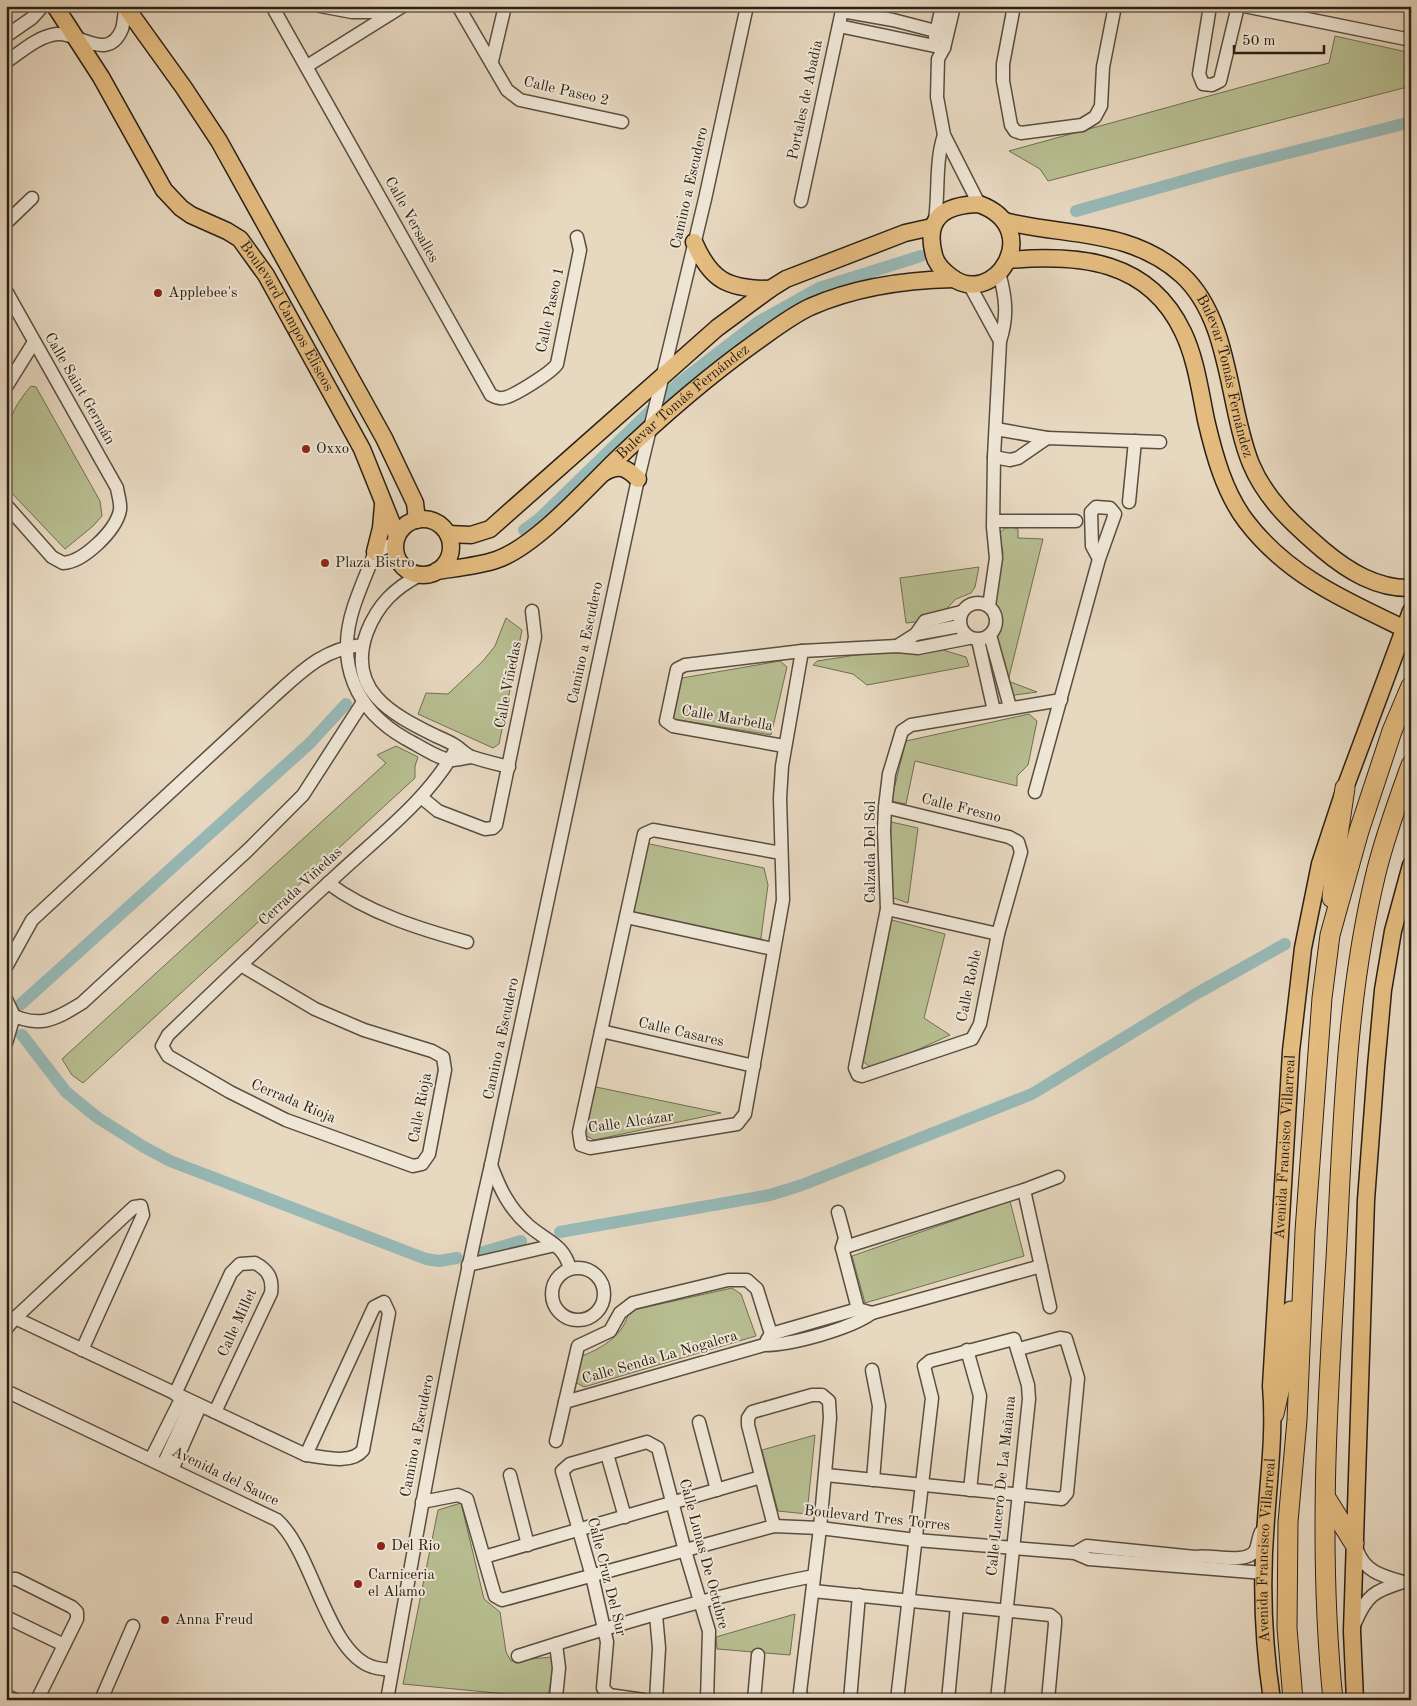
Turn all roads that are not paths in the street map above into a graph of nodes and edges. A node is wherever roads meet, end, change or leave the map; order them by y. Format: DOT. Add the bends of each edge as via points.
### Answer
graph roads {
  1 [pos="44,6"];
  2 [pos="55,6"];
  3 [pos="272,6"];
  4 [pos="320,6"];
  5 [pos="458,6"];
  6 [pos="505,6"];
  7 [pos="747,6"];
  8 [pos="942,6"];
  9 [pos="954,6"];
  10 [pos="1014,6"];
  11 [pos="1116,6"];
  12 [pos="1210,6"];
  13 [pos="1238,6"];
  14 [pos="1244,6"];
  15 [pos="126,7"];
  16 [pos="843,8"];
  17 [pos="398,9"];
  18 [pos="914,25"];
  19 [pos="839,26"];
  20 [pos="942,33"];
  21 [pos="9,35"];
  22 [pos="75,37"];
  23 [pos="1411,40"];
  24 [pos="909,41"];
  25 [pos="23,51"];
  26 [pos="938,51"];
  27 [pos="492,61"];
  28 [pos="6,62"];
  29 [pos="307,66"];
  30 [pos="622,122"];
  31 [pos="944,135"];
  32 [pos="32,198"];
  33 [pos="801,200"];
  34 [pos="980,204"];
  35 [pos="1004,220"];
  36 [pos="6,223"];
  37 [pos="934,223"];
  38 [pos="577,237"];
  39 [pos="694,242"];
  40 [pos="1009,260"];
  41 [pos="999,273"];
  42 [pos="962,281"];
  43 [pos="770,288"];
  44 [pos="6,291"];
  45 [pos="1000,340"];
  46 [pos="34,342"];
  47 [pos="661,382"];
  48 [pos="6,387"];
  49 [pos="486,389"];
  50 [pos="652,420"];
  51 [pos="996,429"];
  52 [pos="1047,438"];
  53 [pos="1135,441"];
  54 [pos="1160,442"];
  55 [pos="994,457"];
  56 [pos="601,474"];
  57 [pos="638,478"];
  58 [pos="383,496"];
  59 [pos="1129,502"];
  60 [pos="6,505"];
  61 [pos="418,520"];
  62 [pos="994,520"];
  63 [pos="1076,521"];
  64 [pos="448,534"];
  65 [pos="396,540"];
  66 [pos="375,552"];
  67 [pos="1099,559"];
  68 [pos="437,571"];
  69 [pos="420,575"];
  70 [pos="1411,588"];
  71 [pos="989,606"];
  72 [pos="532,610"];
  73 [pos="1411,611"];
  74 [pos="961,612"];
  75 [pos="960,626"];
  76 [pos="1403,628"];
  77 [pos="916,634"];
  78 [pos="979,637"];
  79 [pos="363,645"];
  80 [pos="347,646"];
  81 [pos="897,646"];
  82 [pos="802,651"];
  83 [pos="1411,686"];
  84 [pos="1061,700"];
  85 [pos="363,702"];
  86 [pos="1010,706"];
  87 [pos="994,711"];
  88 [pos="397,716"];
  89 [pos="387,727"];
  90 [pos="784,746"];
  91 [pos="457,747"];
  92 [pos="470,757"];
  93 [pos="450,760"];
  94 [pos="1411,765"];
  95 [pos="509,767"];
  96 [pos="1345,788"];
  97 [pos="1035,792"];
  98 [pos="421,797"];
  99 [pos="885,807"];
  100 [pos="781,852"];
  101 [pos="1021,852"];
  102 [pos="1411,865"];
  103 [pos="328,883"];
  104 [pos="887,909"];
  105 [pos="626,917"];
  106 [pos="998,934"];
  107 [pos="1330,934"];
  108 [pos="467,942"];
  109 [pos="773,948"];
  110 [pos="241,965"];
  111 [pos="6,968"];
  112 [pos="6,999"];
  113 [pos="10,1014"];
  114 [pos="601,1031"];
  115 [pos="6,1043"];
  116 [pos="162,1046"];
  117 [pos="754,1066"];
  118 [pos="858,1075"];
  119 [pos="422,1164"];
  120 [pos="492,1166"];
  121 [pos="1058,1177"];
  122 [pos="1024,1190"];
  123 [pos="838,1212"];
  124 [pos="1305,1231"];
  125 [pos="555,1245"];
  126 [pos="842,1248"];
  127 [pos="468,1266"];
  128 [pos="1041,1266"];
  129 [pos="570,1269"];
  130 [pos="600,1308"];
  131 [pos="1050,1308"];
  132 [pos="858,1310"];
  133 [pos="872,1314"];
  134 [pos="618,1317"];
  135 [pos="15,1318"];
  136 [pos="586,1318"];
  137 [pos="6,1329"];
  138 [pos="592,1338"];
  139 [pos="767,1339"];
  140 [pos="1019,1349"];
  141 [pos="82,1350"];
  142 [pos="967,1350"];
  143 [pos="872,1370"];
  144 [pos="6,1390"];
  145 [pos="187,1400"];
  146 [pos="565,1402"];
  147 [pos="215,1412"];
  148 [pos="1274,1414"];
  149 [pos="699,1422"];
  150 [pos="556,1442"];
  151 [pos="606,1454"];
  152 [pos="306,1456"];
  153 [pos="151,1460"];
  154 [pos="167,1467"];
  155 [pos="510,1475"];
  156 [pos="826,1475"];
  157 [pos="761,1477"];
  158 [pos="873,1480"];
  159 [pos="922,1485"];
  160 [pos="717,1490"];
  161 [pos="970,1490"];
  162 [pos="1018,1496"];
  163 [pos="1326,1498"];
  164 [pos="422,1502"];
  165 [pos="673,1503"];
  166 [pos="625,1517"];
  167 [pos="1265,1522"];
  168 [pos="774,1526"];
  169 [pos="820,1528"];
  170 [pos="579,1530"];
  171 [pos="916,1540"];
  172 [pos="1354,1543"];
  173 [pos="528,1545"];
  174 [pos="1013,1548"];
  175 [pos="684,1551"];
  176 [pos="484,1558"];
  177 [pos="1194,1562"];
  178 [pos="1264,1574"];
  179 [pos="592,1576"];
  180 [pos="814,1576"];
  181 [pos="6,1582"];
  182 [pos="1407,1582"];
  183 [pos="813,1591"];
  184 [pos="859,1596"];
  185 [pos="909,1601"];
  186 [pos="702,1602"];
  187 [pos="957,1606"];
  188 [pos="1006,1611"];
  189 [pos="656,1616"];
  190 [pos="6,1617"];
  191 [pos="133,1626"];
  192 [pos="604,1628"];
  193 [pos="1352,1631"];
  194 [pos="556,1644"];
  195 [pos="64,1645"];
  196 [pos="758,1655"];
  197 [pos="518,1656"];
  198 [pos="392,1670"];
  199 [pos="6,1696"];
  200 [pos="556,1697"];
  201 [pos="15,1700"];
  202 [pos="37,1700"];
  203 [pos="101,1700"];
  204 [pos="387,1700"];
  205 [pos="644,1700"];
  206 [pos="656,1700"];
  207 [pos="707,1700"];
  208 [pos="754,1700"];
  209 [pos="803,1700"];
  210 [pos="850,1700"];
  211 [pos="897,1700"];
  212 [pos="948,1700"];
  213 [pos="996,1700"];
  214 [pos="1048,1700"];
  215 [pos="1272,1700"];
  216 [pos="1293,1700"];
  217 [pos="1333,1700"];
  218 [pos="1355,1700"];
  1 -- 21 [label="street"];
  2 -- 22 [label="main road, Boulevard Campos Eliseos"];
  3 -- 29 [label="street, Calle Versalles"];
  4 -- 17 [label="street" via="352,12"];
  5 -- 27 [label="street, Calle Paseo 2"];
  6 -- 27 [label="street"];
  7 -- 39 [label="street, Camino a Escudero"];
  8 -- 20 [label="street"];
  9 -- 20 [label="street"];
  10 -- 11 [label="street" via="1004,54 1003,81 1011,125 1021,133 1082,125 1095,117 1101,106 1103,67"];
  12 -- 13 [label="street" via="1199,74 1203,84 1212,85 1220,81"];
  14 -- 23 [label="street"];
  15 -- 22 [label="street" via="120,33 108,43 94,46"];
  15 -- 61 [label="main road, Boulevard Campos Eliseos" via="219,141 384,438 415,503"];
  16 -- 18 [label="street"];
  16 -- 19 [label="street, Portales de Abadia"];
  17 -- 29 [label="street"];
  18 -- 20 [label="street"];
  18 -- 24 [label="street"];
  19 -- 24 [label="street"];
  19 -- 33 [label="street, Portales de Abadia"];
  20 -- 26 [label="street"];
  21 -- 25 [label="street"];
  22 -- 25 [label="street" via="62,34 47,36"];
  22 -- 58 [label="main road, Boulevard Campos Eliseos" via="164,190 191,215 234,234 266,274 362,449"];
  24 -- 26 [label="street"];
  25 -- 28 [label="street"];
  26 -- 31 [label="street" via="937,97"];
  27 -- 30 [label="street, Calle Paseo 2" via="507,90 520,100"];
  29 -- 49 [label="street, Calle Versalles"];
  31 -- 34 [label="street"];
  31 -- 37 [label="street" via="938,158 939,190"];
  32 -- 36 [label="street"];
  34 -- 35 [label="main road" via="991,208"];
  34 -- 37 [label="main road" via="956,206 943,212"];
  35 -- 40 [label="main road" via="1011,232"];
  35 -- 70 [label="main road, Bulevar Tomás Fernández" via="1140,247 1183,276 1209,313 1251,463 1274,503 1313,541 1353,571 1380,584"];
  37 -- 42 [label="main road" via="932,246 935,258 940,268"];
  37 -- 43 [label="main road"];
  38 -- 49 [label="street, Calle Paseo 1" via="580,250 555,367 506,398 496,398"];
  39 -- 43 [label="main road" via="704,263 721,280 744,289"];
  39 -- 47 [label="street, Camino a Escudero"];
  40 -- 41 [label="main road"];
  40 -- 76 [label="main road, Bulevar Tomás Fernández" via="1038,257 1092,260 1145,283 1168,308 1184,334 1218,464 1245,520 1296,571 1328,592"];
  41 -- 42 [label="main road" via="984,281"];
  41 -- 45 [label="street" via="1006,303 1006,324"];
  42 -- 45 [label="street"];
  42 -- 50 [label="main road, Bulevar Tomás Fernández" via="897,282 810,307 730,360"];
  43 -- 47 [label="main road" via="717,328"];
  44 -- 46 [label="street, Calle Saint Germán"];
  45 -- 51 [label="street"];
  46 -- 48 [label="street"];
  46 -- 60 [label="street, Calle Saint Germán" via="116,488 120,504 117,519 107,534 77,560 63,563 52,557"];
  47 -- 50 [label="street, Camino a Escudero"];
  47 -- 64 [label="main road" via="490,529 471,535"];
  50 -- 56 [label="main road, Bulevar Tomás Fernández"];
  50 -- 57 [label="street, Camino a Escudero"];
  51 -- 52 [label="street"];
  51 -- 55 [label="street"];
  52 -- 53 [label="street"];
  52 -- 55 [label="street" via="1018,458"];
  53 -- 54 [label="street"];
  53 -- 59 [label="street"];
  55 -- 62 [label="street"];
  56 -- 57 [label="main road" via="612,468 624,467"];
  56 -- 68 [label="main road, Bulevar Tomás Fernández" via="534,538 511,554"];
  57 -- 120 [label="street, Camino a Escudero"];
  58 -- 65 [label="main road, Boulevard Campos Eliseos"];
  58 -- 66 [label="main road" via="381,528"];
  61 -- 64 [label="main road" via="435,522"];
  61 -- 65 [label="main road" via="402,528"];
  62 -- 63 [label="street"];
  62 -- 71 [label="street" via="995,566"];
  64 -- 68 [label="main road" via="451,542 448,559"];
  65 -- 66 [label="street"];
  65 -- 69 [label="main road" via="398,560"];
  66 -- 80 [label="street" via="354,606"];
  67 -- 84 [label="street"];
  68 -- 69 [label="main road"];
  69 -- 79 [label="street" via="389,595 377,610"];
  71 -- 74 [label="street" via="977,602"];
  71 -- 78 [label="street" via="996,623"];
  72 -- 95 [label="street, Calle Viñedas" via="535,637"];
  73 -- 76 [label="main road, Avenida Francisco Villarreal"];
  74 -- 75 [label="street"];
  74 -- 77 [label="street" via="925,620"];
  75 -- 77 [label="street"];
  75 -- 78 [label="street"];
  76 -- 96 [label="main road, Avenida Francisco Villarreal"];
  77 -- 81 [label="street"];
  78 -- 81 [label="street" via="918,648"];
  78 -- 86 [label="street"];
  78 -- 87 [label="street"];
  79 -- 80 [label="street"];
  79 -- 88 [label="street" via="365,681"];
  80 -- 85 [label="street" via="349,670"];
  80 -- 111 [label="street" via="310,664 32,920"];
  81 -- 82 [label="street"];
  82 -- 90 [label="street, Calle Alcázar"];
  82 -- 90 [label="street, Calle Marbella" via="681,667 677,669 668,707 666,720 673,726"];
  83 -- 107 [label="highway, Avenida Francisco Villarreal" via="1392,731 1359,831"];
  84 -- 86 [label="street, Calzada Del Sol"];
  84 -- 97 [label="street"];
  85 -- 89 [label="street"];
  85 -- 113 [label="street" via="303,794 248,850 82,1002 59,1017 38,1023"];
  86 -- 87 [label="street, Calzada Del Sol"];
  87 -- 99 [label="street, Calzada Del Sol" via="904,728 889,774"];
  88 -- 89 [label="street"];
  88 -- 91 [label="street"];
  89 -- 93 [label="street"];
  90 -- 100 [label="street, Calle Alcázar" via="780,798"];
  91 -- 92 [label="street"];
  91 -- 93 [label="street, Cerrada Viñedas"];
  92 -- 93 [label="street"];
  92 -- 95 [label="street"];
  93 -- 98 [label="street, Cerrada Viñedas"];
  94 -- 163 [label="highway" via="1375,874 1352,1003 1327,1405"];
  95 -- 98 [label="street, Calle Viñedas" via="499,821 493,828 485,829 438,811"];
  96 -- 107 [label="highway"];
  96 -- 148 [label="main road, Avenida Francisco Villarreal" via="1320,864 1303,948 1293,1032 1271,1386"];
  98 -- 103 [label="street, Cerrada Viñedas"];
  99 -- 101 [label="street, Calle Fresno" via="1009,837 1018,842"];
  99 -- 104 [label="street, Calzada Del Sol"];
  100 -- 105 [label="street, Calle Alcázar" via="648,831 642,837"];
  100 -- 109 [label="street, Calle Alcázar" via="783,900"];
  101 -- 106 [label="street, Calle Roble"];
  102 -- 172 [label="main road" via="1388,961 1376,1067 1366,1200"];
  103 -- 108 [label="street" via="384,914"];
  103 -- 110 [label="street, Cerrada Viñedas"];
  104 -- 106 [label="street"];
  104 -- 118 [label="street, Calzada Del Sol" via="855,1068"];
  105 -- 109 [label="street"];
  105 -- 114 [label="street, Calle Alcázar"];
  106 -- 118 [label="street, Calle Roble" via="980,1024 972,1038 866,1076"];
  107 -- 124 [label="highway, Avenida Francisco Villarreal" via="1314,1087"];
  109 -- 117 [label="street, Calle Alcázar"];
  110 -- 116 [label="street, Cerrada Viñedas" via="168,1034"];
  110 -- 119 [label="street, Calle Rioja" via="315,1009 364,1030 443,1056 445,1070 429,1154"];
  112 -- 113 [label="street"];
  113 -- 115 [label="street"];
  114 -- 117 [label="street, Calle Casares"];
  114 -- 117 [label="street, Calle Alcázar" via="579,1132 581,1145 590,1148 737,1124 748,1109"];
  116 -- 119 [label="street, Cerrada Rioja" via="168,1056 286,1120 413,1166"];
  120 -- 125 [label="street" via="500,1191 512,1210"];
  120 -- 127 [label="street, Camino a Escudero"];
  121 -- 122 [label="street"];
  122 -- 126 [label="street"];
  122 -- 128 [label="street"];
  123 -- 126 [label="street" via="845,1238"];
  124 -- 148 [label="highway"];
  124 -- 216 [label="highway, Avenida Francisco Villarreal" via="1297,1420 1286,1570"];
  125 -- 127 [label="street"];
  125 -- 129 [label="street" via="565,1252"];
  126 -- 132 [label="street"];
  127 -- 164 [label="street, Camino a Escudero"];
  128 -- 131 [label="street"];
  128 -- 133 [label="street, Calle Senda La Nogalera"];
  129 -- 130 [label="street" via="588,1270 596,1275 604,1290"];
  129 -- 136 [label="street" via="556,1280 553,1289 555,1306 569,1318"];
  130 -- 134 [label="street"];
  130 -- 136 [label="street"];
  132 -- 133 [label="street"];
  132 -- 139 [label="street, Calle Senda La Nogalera"];
  133 -- 139 [label="street, Calle Senda La Nogalera" via="859,1323 780,1345"];
  134 -- 138 [label="street, Calle Senda La Nogalera" via="610,1331"];
  134 -- 139 [label="street" via="640,1300 737,1278 747,1280 756,1289"];
  135 -- 137 [label="street"];
  135 -- 141 [label="street"];
  135 -- 141 [label="street" via="134,1207 141,1206 143,1215"];
  136 -- 138 [label="street"];
  138 -- 146 [label="street, Calle Senda La Nogalera" via="576,1350"];
  139 -- 146 [label="street, Calle Senda La Nogalera"];
  140 -- 142 [label="street" via="1014,1339 1009,1339"];
  140 -- 162 [label="street, Calle Lucero De La Mañana" via="1029,1399"];
  140 -- 162 [label="street" via="1066,1339 1078,1378 1065,1497 1056,1500"];
  141 -- 145 [label="street"];
  142 -- 159 [label="street" via="930,1361 924,1366 932,1398"];
  142 -- 161 [label="street" via="980,1396"];
  143 -- 158 [label="street" via="879,1406"];
  144 -- 153 [label="street, Avenida del Sauce"];
  145 -- 147 [label="street"];
  145 -- 147 [label="street, Calle Millet" via="231,1273 240,1264 255,1263 269,1273 271,1293"];
  145 -- 153 [label="street"];
  145 -- 154 [label="street"];
  146 -- 150 [label="street, Calle Senda La Nogalera"];
  147 -- 152 [label="street"];
  148 -- 167 [label="main road, Avenida Francisco Villarreal"];
  149 -- 160 [label="street"];
  151 -- 165 [label="street, Calle Lunas De Octubre" via="652,1443 658,1448"];
  151 -- 166 [label="street"];
  151 -- 170 [label="street, Calle Cruz Del Sur" via="570,1464 562,1474"];
  152 -- 152 [label="street" via="349,1459 363,1450 389,1313 384,1302 374,1307"];
  153 -- 154 [label="street, Avenida del Sauce"];
  154 -- 198 [label="street, Avenida del Sauce" via="267,1515 286,1528 294,1539 334,1629 345,1644 372,1667"];
  155 -- 173 [label="street"];
  156 -- 157 [label="street" via="829,1402 818,1394 750,1414 748,1426"];
  156 -- 158 [label="street"];
  156 -- 169 [label="street"];
  157 -- 160 [label="street"];
  157 -- 168 [label="street"];
  158 -- 159 [label="street"];
  159 -- 161 [label="street"];
  159 -- 171 [label="street"];
  160 -- 165 [label="street"];
  161 -- 162 [label="street"];
  162 -- 174 [label="street, Calle Lucero De La Mañana"];
  163 -- 172 [label="highway"];
  163 -- 217 [label="highway" via="1326,1592"];
  164 -- 176 [label="street" via="464,1496"];
  164 -- 198 [label="street, Camino a Escudero"];
  165 -- 166 [label="street"];
  165 -- 175 [label="street, Calle Lunas De Octubre"];
  166 -- 170 [label="street"];
  167 -- 177 [label="street" via="1256,1549 1248,1557 1205,1555"];
  167 -- 178 [label="main road, Avenida Francisco Villarreal"];
  168 -- 169 [label="street, Boulevard Tres Torres"];
  168 -- 175 [label="street, Boulevard Tres Torres"];
  169 -- 171 [label="street, Boulevard Tres Torres"];
  169 -- 180 [label="street"];
  170 -- 173 [label="street"];
  170 -- 179 [label="street, Calle Cruz Del Sur"];
  171 -- 174 [label="street, Boulevard Tres Torres"];
  171 -- 185 [label="street"];
  172 -- 182 [label="street" via="1362,1564 1379,1574"];
  172 -- 193 [label="main road"];
  173 -- 176 [label="street"];
  174 -- 177 [label="street, Boulevard Tres Torres" via="1074,1553 1089,1559"];
  174 -- 188 [label="street, Calle Lucero De La Mañana"];
  175 -- 179 [label="street, Boulevard Tres Torres"];
  175 -- 186 [label="street, Calle Lunas De Octubre"];
  176 -- 179 [label="street, Boulevard Tres Torres" via="495,1596 508,1600"];
  177 -- 178 [label="street, Boulevard Tres Torres"];
  178 -- 215 [label="main road, Avenida Francisco Villarreal" via="1266,1658"];
  179 -- 192 [label="street, Calle Cruz Del Sur"];
  180 -- 183 [label="street"];
  180 -- 186 [label="street"];
  181 -- 195 [label="street" via="16,1580 77,1612"];
  182 -- 193 [label="street" via="1377,1590 1369,1597"];
  183 -- 184 [label="street"];
  183 -- 209 [label="street" via="800,1692"];
  184 -- 185 [label="street"];
  184 -- 210 [label="street"];
  185 -- 187 [label="street"];
  185 -- 211 [label="street"];
  186 -- 189 [label="street"];
  186 -- 207 [label="street, Calle Lunas De Octubre" via="709,1631"];
  187 -- 188 [label="street"];
  187 -- 212 [label="street"];
  188 -- 213 [label="street, Calle Lucero De La Mañana"];
  188 -- 214 [label="street" via="1050,1615 1054,1619"];
  189 -- 192 [label="street"];
  189 -- 206 [label="street" via="659,1648"];
  190 -- 195 [label="street"];
  191 -- 203 [label="street"];
  192 -- 194 [label="street"];
  192 -- 205 [label="street, Calle Cruz Del Sur" via="607,1642 603,1688 609,1695"];
  193 -- 218 [label="main road"];
  194 -- 197 [label="street"];
  194 -- 200 [label="street" via="559,1668"];
  195 -- 202 [label="street"];
  196 -- 208 [label="street"];
  198 -- 204 [label="street, Camino a Escudero"];
  199 -- 201 [label="street"];
}
